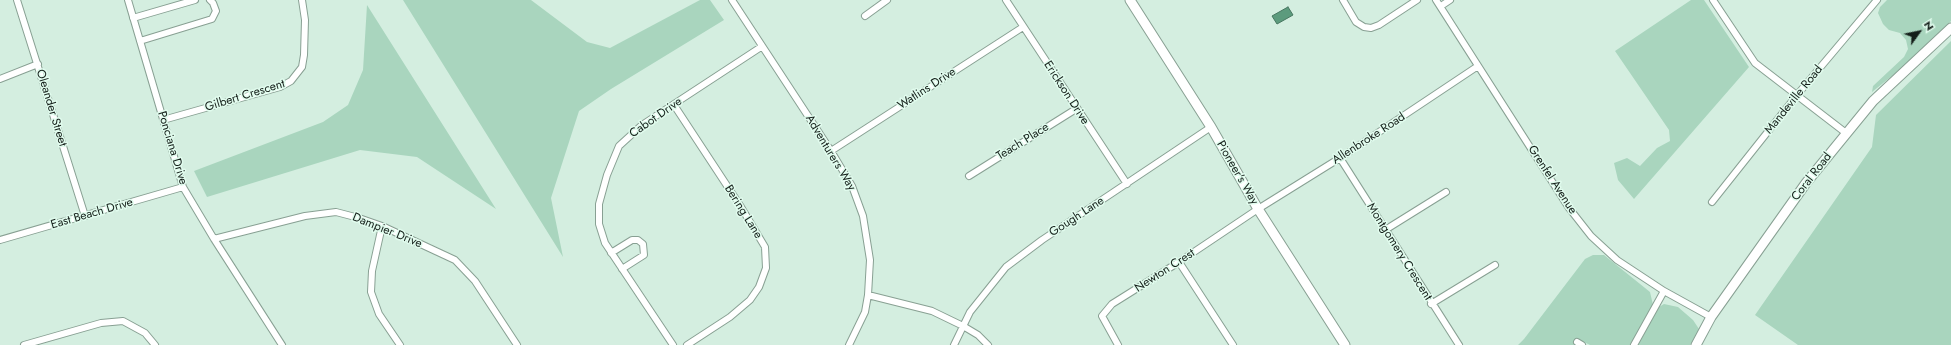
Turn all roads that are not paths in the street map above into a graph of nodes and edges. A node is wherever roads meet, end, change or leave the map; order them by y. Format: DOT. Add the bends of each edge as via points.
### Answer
graph roads {
  1 [pos="17,0"];
  2 [pos="128,0"];
  3 [pos="195,0"];
  4 [pos="210,0"];
  5 [pos="302,0"];
  6 [pos="732,0"];
  7 [pos="888,0"];
  8 [pos="1006,0"];
  9 [pos="1130,0"];
  10 [pos="1343,0"];
  11 [pos="1417,0"];
  12 [pos="1436,0"];
  13 [pos="1450,0"];
  14 [pos="1714,0"];
  15 [pos="1877,0"];
  16 [pos="1440,6"];
  17 [pos="865,16"];
  18 [pos="133,18"];
  19 [pos="1023,28"];
  20 [pos="1951,28"];
  21 [pos="140,41"];
  22 [pos="761,47"];
  23 [pos="38,64"];
  24 [pos="1478,66"];
  25 [pos="0,79"];
  26 [pos="1797,95"];
  27 [pos="674,105"];
  28 [pos="1076,109"];
  29 [pos="163,120"];
  30 [pos="1211,127"];
  31 [pos="1846,133"];
  32 [pos="831,152"];
  33 [pos="1340,158"];
  34 [pos="969,176"];
  35 [pos="1127,184"];
  36 [pos="183,187"];
  37 [pos="1446,192"];
  38 [pos="1712,202"];
  39 [pos="1258,209"];
  40 [pos="84,216"];
  41 [pos="382,226"];
  42 [pos="1385,230"];
  43 [pos="214,239"];
  44 [pos="0,240"];
  45 [pos="611,253"];
  46 [pos="1179,262"];
  47 [pos="1495,265"];
  48 [pos="622,269"];
  49 [pos="1664,291"];
  50 [pos="868,295"];
  51 [pos="1431,304"];
  52 [pos="1711,317"];
  53 [pos="963,326"];
  54 [pos="27,345"];
  55 [pos="155,345"];
  56 [pos="282,345"];
  57 [pos="400,345"];
  58 [pos="516,345"];
  59 [pos="673,345"];
  60 [pos="687,345"];
  61 [pos="849,345"];
  62 [pos="954,345"];
  63 [pos="988,345"];
  64 [pos="1118,345"];
  65 [pos="1233,345"];
  66 [pos="1345,345"];
  67 [pos="1459,345"];
  68 [pos="1634,345"];
  69 [pos="1696,345"];
  1 -- 23 [label="street, Oleander Street"];
  2 -- 18 [label="street, Ponciana Drive"];
  3 -- 18 [label="street"];
  4 -- 21 [label="street" via="214,3 216,11 212,19"];
  5 -- 29 [label="street, Gilbert Crescent" via="305,20 304,55 302,67 291,81 280,87"];
  6 -- 22 [label="street, Adventurers Way"];
  7 -- 17 [label="street"];
  8 -- 19 [label="street, Erickson Drive"];
  9 -- 30 [label="main road, Pioneer's Way"];
  10 -- 11 [label="street" via="1356,22 1371,28"];
  12 -- 16 [label="street, Grenfel Avenue"];
  13 -- 16 [label="street"];
  14 -- 26 [label="street" via="1755,63"];
  15 -- 26 [label="street, Mandeville Road"];
  16 -- 24 [label="street, Grenfel Avenue"];
  18 -- 21 [label="street, Ponciana Drive"];
  19 -- 28 [label="street, Erickson Drive"];
  19 -- 32 [label="street, Watlins Drive"];
  20 -- 31 [label="main road, Coral Road" via="1873,101"];
  21 -- 29 [label="street, Ponciana Drive"];
  22 -- 27 [label="street, Cabot Drive"];
  22 -- 32 [label="street, Adventurers Way"];
  23 -- 25 [label="street"];
  23 -- 40 [label="street, Oleander Street"];
  24 -- 33 [label="street, Allenbroke Road"];
  24 -- 49 [label="street, Grenfel Avenue" via="1569,208 1591,236 1617,260"];
  26 -- 31 [label="street"];
  26 -- 38 [label="street, Mandeville Road"];
  27 -- 45 [label="street, Cabot Drive" via="642,125 619,146 599,204 599,224"];
  27 -- 60 [label="street, Bering Lane" via="765,247 766,268 750,300 730,317"];
  28 -- 34 [label="street, Teach Place"];
  28 -- 35 [label="street, Erickson Drive"];
  29 -- 36 [label="street, Ponciana Drive"];
  30 -- 35 [label="street, Gough Lane"];
  30 -- 39 [label="main road, Pioneer's Way"];
  31 -- 52 [label="main road, Coral Road" via="1802,189"];
  32 -- 50 [label="street, Adventurers Way" via="852,186 863,216 870,260"];
  33 -- 39 [label="street, Allenbroke Road"];
  33 -- 42 [label="street, Montgomery Crescent"];
  35 -- 53 [label="street, Gough Lane" via="1006,267 970,312"];
  36 -- 40 [label="street, East Beach Drive"];
  36 -- 43 [label="street, Ponciana Drive"];
  37 -- 42 [label="street"];
  39 -- 46 [label="street, Newton Crest"];
  39 -- 66 [label="main road, Pioneer's Way"];
  40 -- 44 [label="street, East Beach Drive"];
  41 -- 43 [label="street, Dampier Drive" via="336,212 305,216"];
  41 -- 57 [label="street" via="372,272 371,292 379,314"];
  41 -- 58 [label="street, Dampier Drive" via="455,260 475,281"];
  42 -- 51 [label="street, Montgomery Crescent"];
  43 -- 56 [label="street, Ponciana Drive"];
  45 -- 48 [label="street, Cabot Drive"];
  45 -- 48 [label="street" via="632,240 638,240 643,244 644,254"];
  46 -- 64 [label="street, Newton Crest" via="1112,304 1102,316"];
  46 -- 65 [label="street"];
  47 -- 51 [label="street"];
  48 -- 59 [label="street, Cabot Drive"];
  49 -- 52 [label="street, Grenfel Avenue"];
  49 -- 68 [label="street"];
  50 -- 53 [label="street" via="932,311"];
  50 -- 61 [label="street, Adventurers Way" via="865,312"];
  51 -- 67 [label="street, Montgomery Crescent"];
  52 -- 69 [label="main road, Coral Road"];
  53 -- 62 [label="street, Gough Lane"];
  53 -- 63 [label="street"];
  54 -- 55 [label="street" via="101,323 123,321 145,333"];
}
